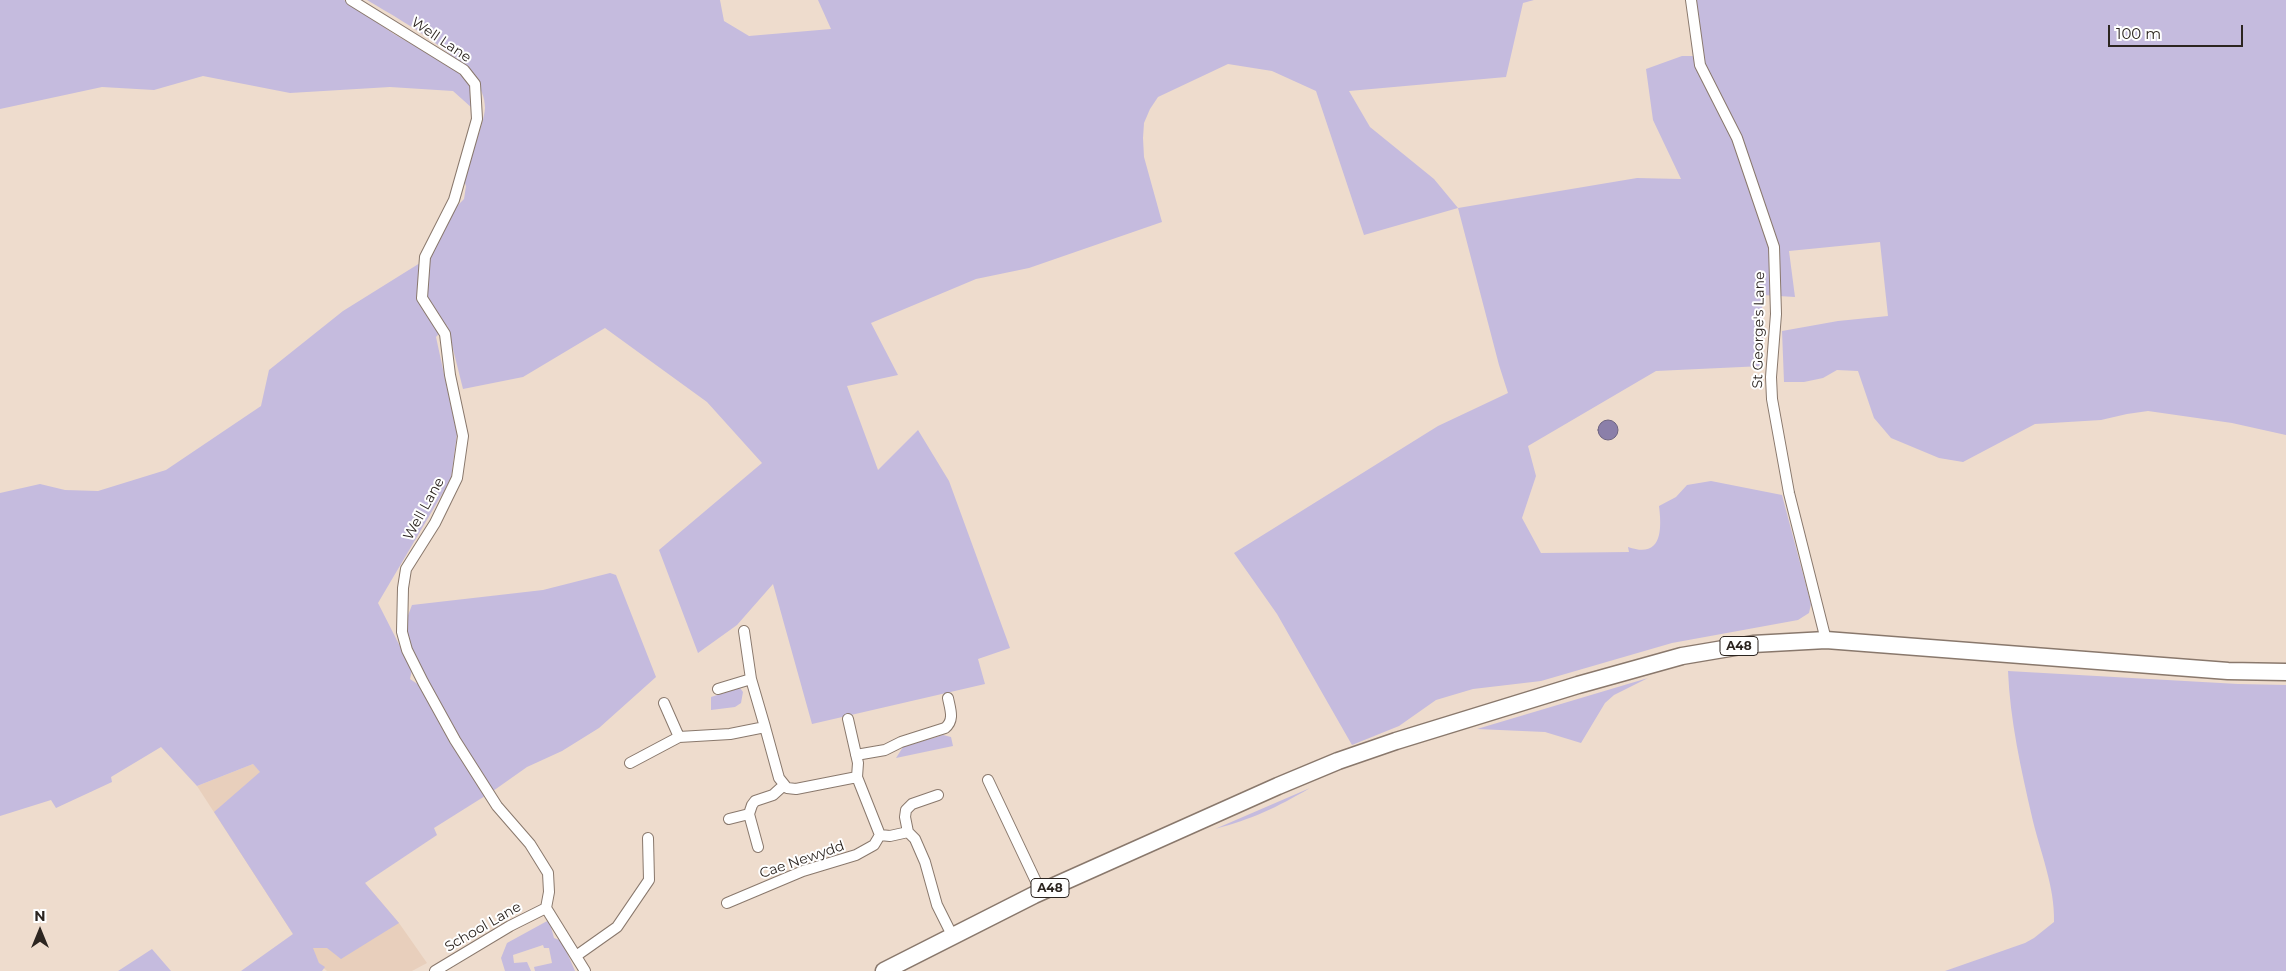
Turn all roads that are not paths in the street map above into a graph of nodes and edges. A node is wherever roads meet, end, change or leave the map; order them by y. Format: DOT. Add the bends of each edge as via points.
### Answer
graph roads {
  1 [pos="351,0"];
  2 [pos="1691,0"];
  3 [pos="744,632"];
  4 [pos="1826,640"];
  5 [pos="2286,672"];
  6 [pos="751,679"];
  7 [pos="718,689"];
  8 [pos="948,698"];
  9 [pos="664,702"];
  10 [pos="848,719"];
  11 [pos="765,727"];
  12 [pos="679,737"];
  13 [pos="856,755"];
  14 [pos="630,763"];
  15 [pos="857,777"];
  16 [pos="988,780"];
  17 [pos="784,785"];
  18 [pos="938,795"];
  19 [pos="749,814"];
  20 [pos="729,819"];
  21 [pos="908,832"];
  22 [pos="880,835"];
  23 [pos="648,838"];
  24 [pos="758,847"];
  25 [pos="1041,892"];
  26 [pos="727,903"];
  27 [pos="546,908"];
  28 [pos="952,935"];
  29 [pos="576,956"];
  30 [pos="438,970"];
  31 [pos="585,971"];
  32 [pos="884,971"];
  1 -- 27 [label="street, Well Lane" via="464,70 475,84 477,120 454,200 425,256 422,298 445,334 463,436 457,478 435,523 406,570 402,588 402,632 407,650 455,740 497,806 530,844 548,874"];
  2 -- 4 [label="street, St George's Lane" via="1700,65 1736,138 1774,247 1772,399 1789,493"];
  3 -- 6 [label="street"];
  4 -- 5 [label="main road, A48" via="2228,671"];
  4 -- 25 [label="main road, A48" via="1745,645 1664,660 1396,741 1278,786"];
  6 -- 7 [label="street"];
  6 -- 11 [label="street"];
  8 -- 13 [label="street" via="952,718 945,728 885,750"];
  9 -- 12 [label="street"];
  10 -- 13 [label="street"];
  11 -- 12 [label="street" via="730,734"];
  11 -- 17 [label="street" via="778,778"];
  12 -- 14 [label="street"];
  13 -- 15 [label="street"];
  15 -- 17 [label="street" via="796,789"];
  15 -- 22 [label="street"];
  16 -- 25 [label="street"];
  17 -- 19 [label="street" via="770,797 755,801"];
  18 -- 21 [label="street" via="909,807 905,813"];
  19 -- 20 [label="street"];
  19 -- 24 [label="street, Cae Newydd"];
  21 -- 22 [label="street"];
  21 -- 28 [label="street" via="915,839 925,862 937,905"];
  22 -- 26 [label="street, Cae Newydd" via="870,849 856,856 804,871"];
  23 -- 29 [label="street" via="649,880 617,927"];
  25 -- 28 [label="main road, A48"];
  27 -- 29 [label="street"];
  27 -- 30 [label="street, School Lane"];
  28 -- 32 [label="main road, A48"];
  29 -- 31 [label="street"];
}
